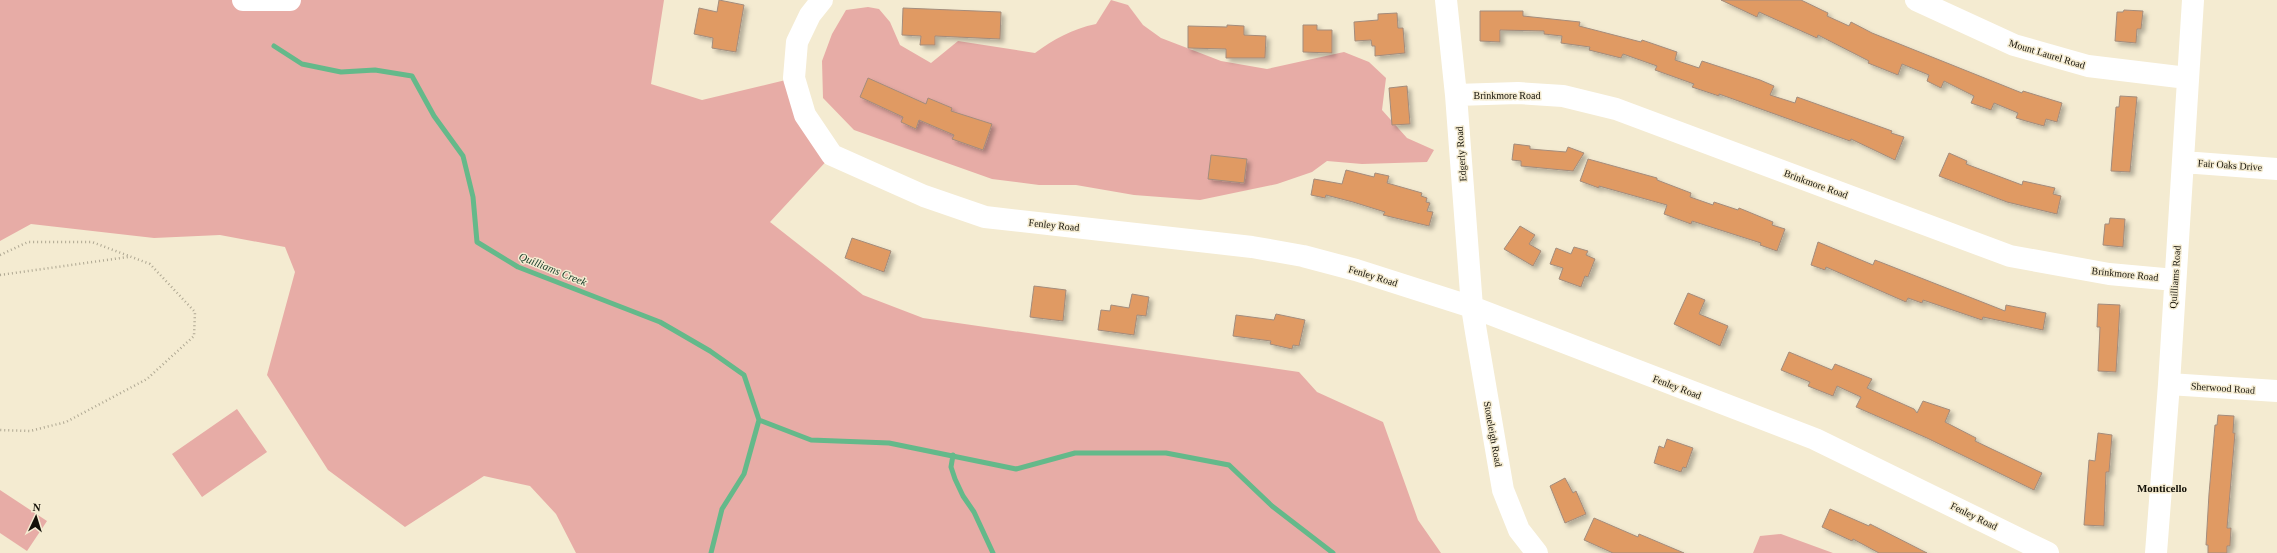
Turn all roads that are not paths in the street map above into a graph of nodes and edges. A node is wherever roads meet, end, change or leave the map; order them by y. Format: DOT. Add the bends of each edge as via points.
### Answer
graph roads {
  1 [pos="243,0"];
  2 [pos="290,0"];
  3 [pos="822,0"];
  4 [pos="1446,0"];
  5 [pos="1916,0"];
  6 [pos="2193,0"];
  7 [pos="2187,78"];
  8 [pos="1456,95"];
  9 [pos="2183,162"];
  10 [pos="2277,168"];
  11 [pos="2175,280"];
  12 [pos="1472,307"];
  13 [pos="2169,384"];
  14 [pos="2277,391"];
  15 [pos="1537,553"];
  16 [pos="2048,553"];
  17 [pos="2156,553"];
  1 -- 2 [label="street"];
  3 -- 12 [label="street, Fenley Road" via="810,15 797,42 794,78 805,115 832,155 924,196 985,217 1252,247 1303,256"];
  4 -- 8 [label="street, Edgerly Road"];
  5 -- 7 [label="street, Mount Laurel Road" via="2014,45 2088,66"];
  6 -- 7 [label="street, Quilliams Road"];
  7 -- 9 [label="street, Quilliams Road"];
  8 -- 11 [label="street, Brinkmore Road" via="1518,93 1563,96 1616,109 2010,256 2109,274"];
  8 -- 12 [label="street, Edgerly Road"];
  9 -- 10 [label="street, Fair Oaks Drive"];
  9 -- 11 [label="street, Quilliams Road"];
  11 -- 13 [label="street, Quilliams Road"];
  12 -- 15 [label="street, Stoneleigh Road" via="1503,490 1519,530"];
  12 -- 16 [label="street, Fenley Road" via="1815,439"];
  13 -- 14 [label="street, Sherwood Road"];
  13 -- 17 [label="street, Quilliams Road"];
}
